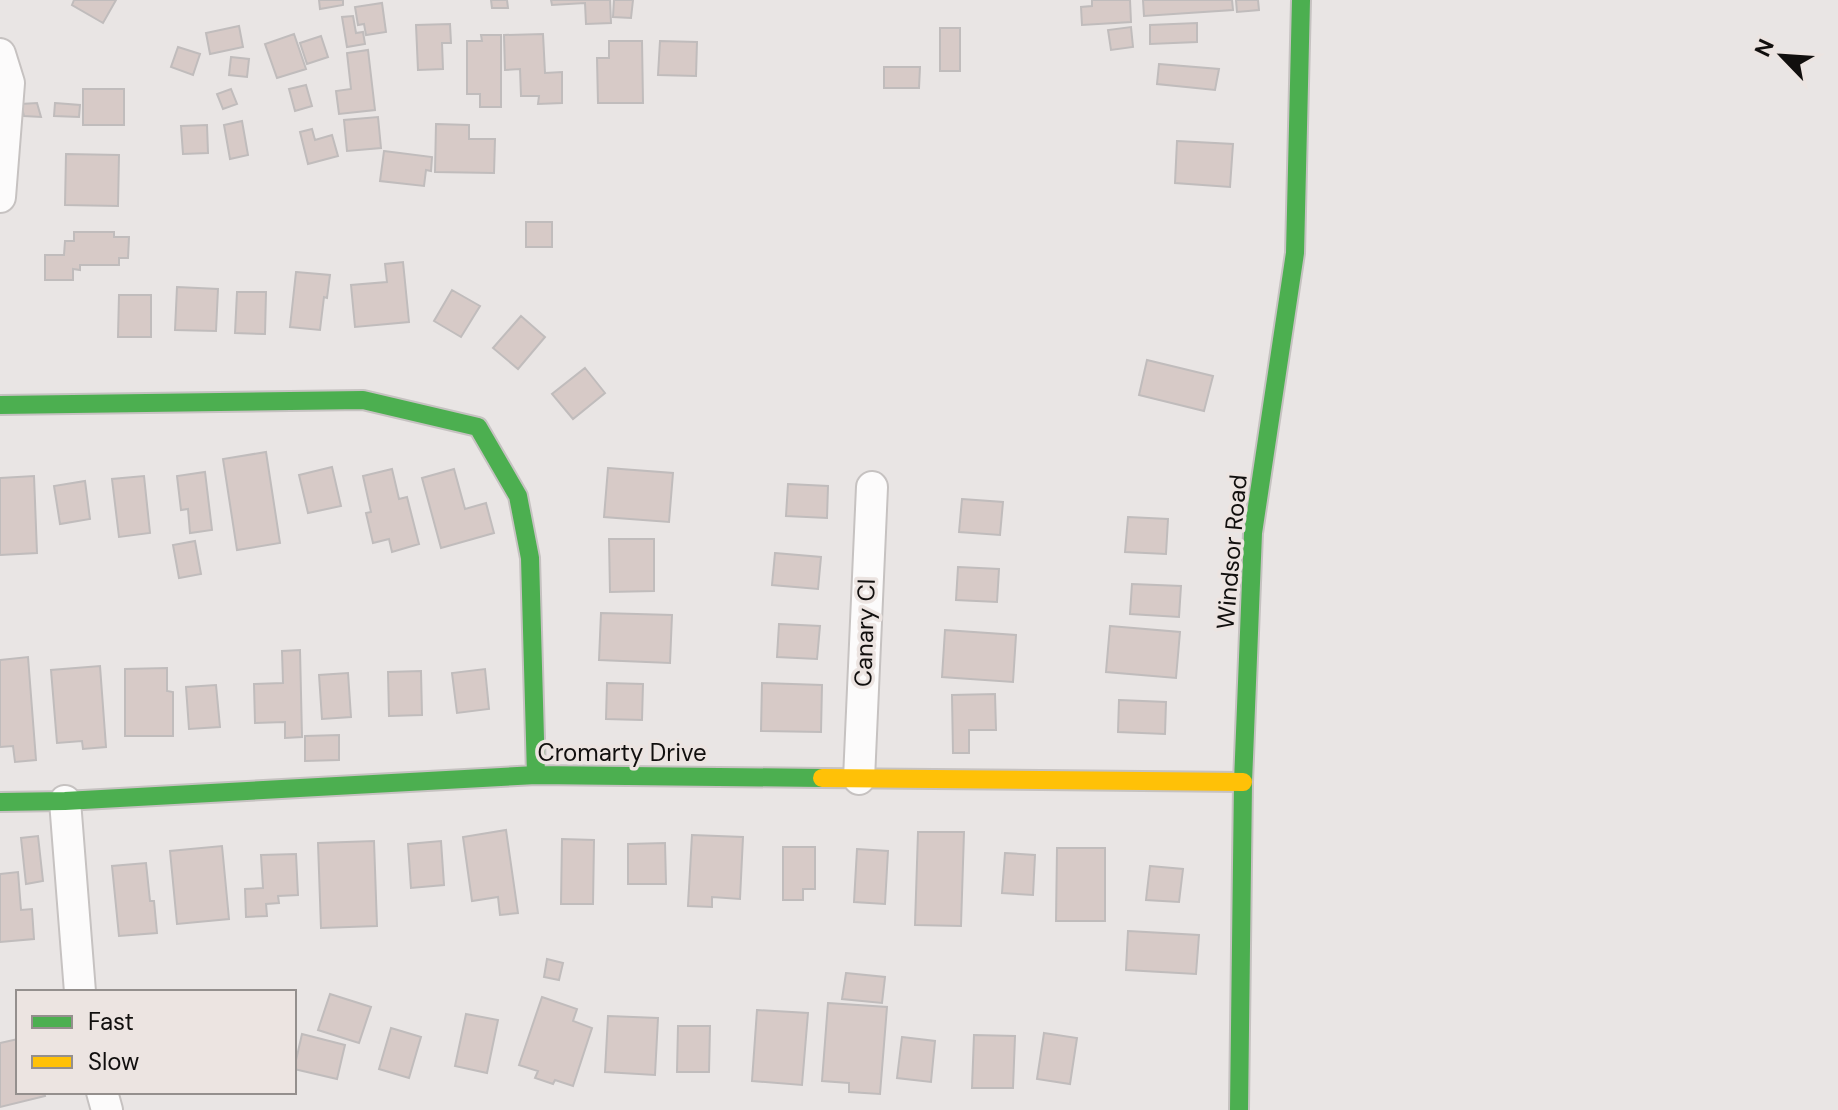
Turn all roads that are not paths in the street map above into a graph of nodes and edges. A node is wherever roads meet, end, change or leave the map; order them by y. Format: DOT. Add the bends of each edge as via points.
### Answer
graph roads {
  1 [pos="1301,0"];
  2 [pos="0,54"];
  3 [pos="0,197"];
  4 [pos="0,405"];
  5 [pos="872,487"];
  6 [pos="536,775"];
  7 [pos="859,779"];
  8 [pos="1243,782"];
  9 [pos="65,801"];
  10 [pos="0,802"];
  11 [pos="80,990"];
  12 [pos="1239,1110"];
  1 -- 8 [label="street, Windsor Road" via="1295,253 1253,533"];
  2 -- 3 [label="street" via="9,83"];
  4 -- 6 [label="street" via="363,400 478,427 518,496 530,558"];
  5 -- 7 [label="street, Canary Cl"];
  6 -- 7 [label="street, Cromarty Drive"];
  6 -- 9 [label="street, Cromarty Drive"];
  7 -- 8 [label="street, Cromarty Drive"];
  8 -- 12 [label="street, Windsor Road"];
  9 -- 10 [label="street, Cromarty Drive"];
  9 -- 11 [label="street"];
}
